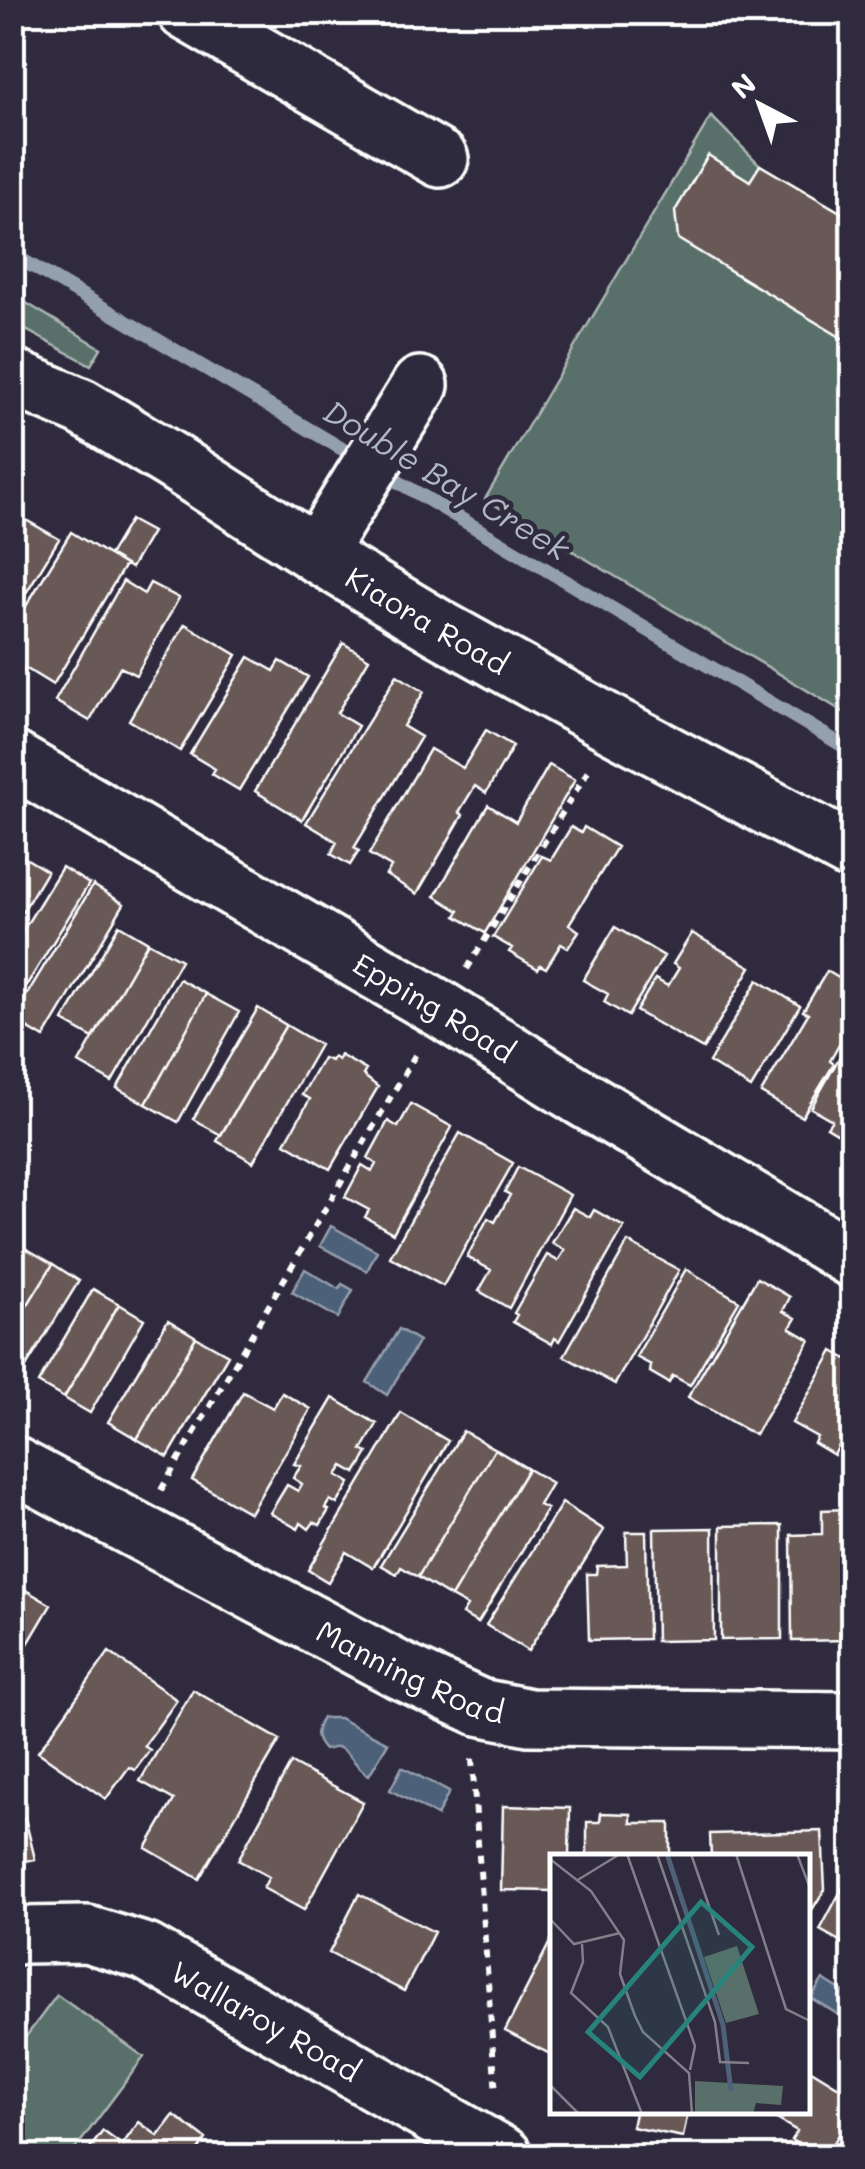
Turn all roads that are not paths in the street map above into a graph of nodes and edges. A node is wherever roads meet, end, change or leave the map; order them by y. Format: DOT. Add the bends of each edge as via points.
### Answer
graph roads {
  1 [pos="186,12"];
  2 [pos="440,159"];
  3 [pos="12,377"];
  4 [pos="420,384"];
  5 [pos="316,554"];
  6 [pos="12,759"];
  7 [pos="852,852"];
  8 [pos="852,1259"];
  9 [pos="12,1464"];
  10 [pos="852,1720"];
  11 [pos="12,1937"];
  12 [pos="503,2156"];
  1 -- 2 [label="street"];
  3 -- 5 [label="street, Kiaora Road" via="82,407"];
  4 -- 5 [label="street"];
  5 -- 7 [label="street, Kiaora Road" via="615,726"];
  6 -- 8 [label="street, Epping Road"];
  9 -- 10 [label="street, Manning Road" via="479,1707 529,1717"];
  11 -- 12 [label="street, Wallaroy Road" via="87,1934 146,1952"];
}
